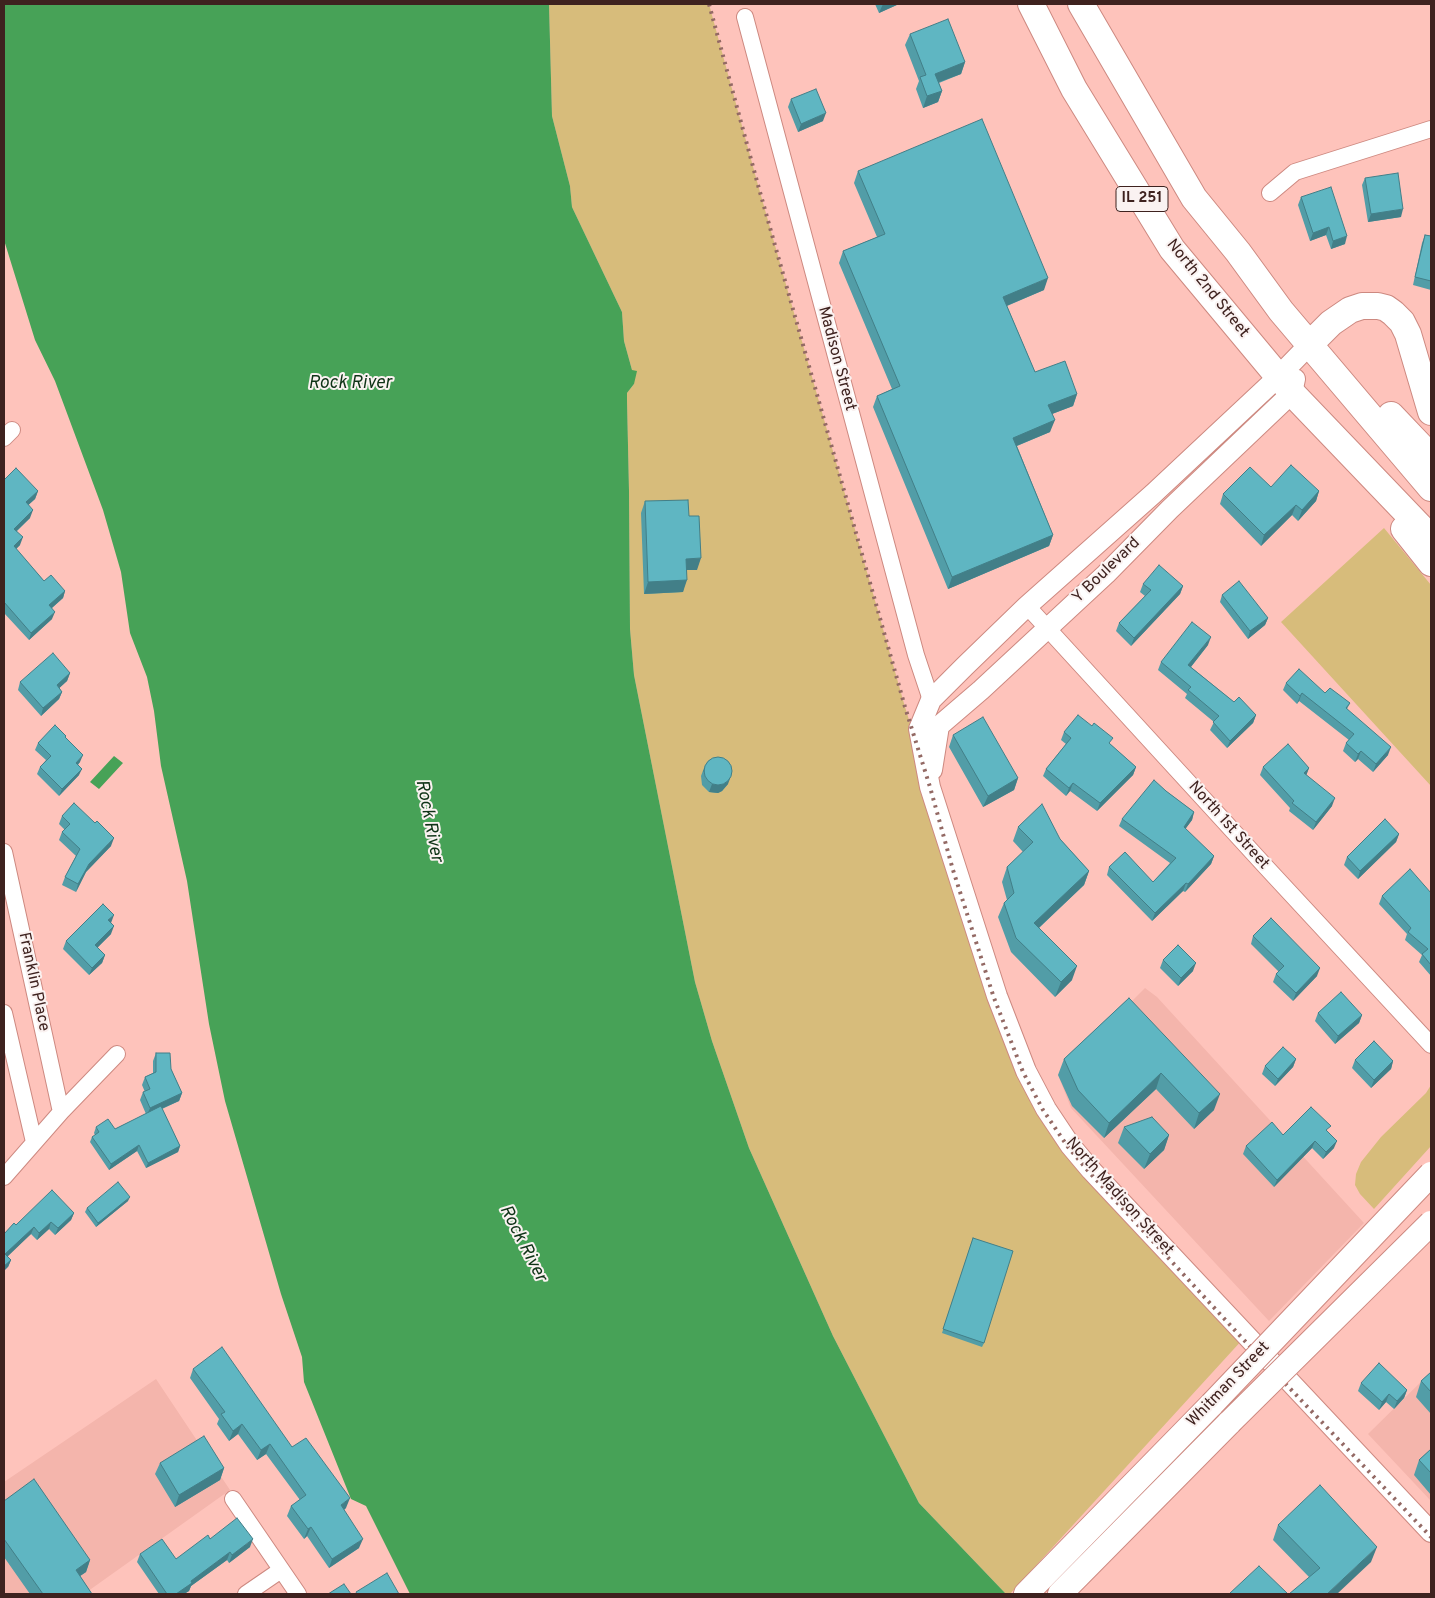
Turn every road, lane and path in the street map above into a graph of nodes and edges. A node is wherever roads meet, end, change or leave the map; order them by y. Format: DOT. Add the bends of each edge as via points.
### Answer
graph roads {
  1 [pos="1031,4"];
  2 [pos="1081,4"];
  3 [pos="745,17"];
  4 [pos="1431,129"];
  5 [pos="1270,192"];
  6 [pos="1294,369"];
  7 [pos="1431,412"];
  8 [pos="1324,428"];
  9 [pos="1431,457"];
  10 [pos="1431,488"];
  11 [pos="1431,538"];
  12 [pos="1431,563"];
  13 [pos="1027,606"];
  14 [pos="1048,629"];
  15 [pos="931,700"];
  16 [pos="930,787"];
  17 [pos="4,852"];
  18 [pos="4,1013"];
  19 [pos="1431,1045"];
  20 [pos="116,1054"];
  21 [pos="61,1112"];
  22 [pos="34,1142"];
  23 [pos="1431,1174"];
  24 [pos="4,1177"];
  25 [pos="1431,1223"];
  26 [pos="233,1499"];
  27 [pos="1431,1532"];
  28 [pos="281,1570"];
  29 [pos="246,1594"];
  30 [pos="298,1594"];
  31 [pos="1026,1594"];
  32 [pos="1060,1594"];
  1 -- 6 [label="main road, North 2nd Street / IL 251" via="1074,89 1172,249"];
  2 -- 6 [label="main road, North 2nd Street / IL 251" via="1194,198 1281,311"];
  3 -- 15 [label="street, Madison Street" via="916,655"];
  4 -- 5 [label="street" via="1295,172"];
  6 -- 7 [label="main road" via="1331,323 1350,310 1362,306 1386,308 1402,322 1408,334"];
  6 -- 8 [label="main road, North 2nd Street / IL 251"];
  6 -- 9 [label="main road" via="1347,368"];
  6 -- 10 [label="main road, North 2nd Street / IL 251"];
  6 -- 13 [label="street, Y Boulevard"];
  6 -- 14 [label="street, Y Boulevard" via="1170,509"];
  8 -- 11 [label="main road, North 2nd Street / IL 251"];
  8 -- 12 [label="main road"];
  13 -- 14 [label="street, North 1st Street"];
  13 -- 15 [label="street, Y Boulevard"];
  14 -- 16 [label="street, Y Boulevard" via="939,726"];
  14 -- 19 [label="street, North 1st Street"];
  15 -- 16 [label="street, North Madison Street" via="920,729"];
  16 -- 27 [label="street, North Madison Street" via="1010,1032 1046,1109 1070,1145"];
  17 -- 21 [label="street, Franklin Place"];
  18 -- 22 [label="street"];
  20 -- 21 [label="street"];
  21 -- 22 [label="street"];
  22 -- 24 [label="street"];
  23 -- 31 [label="main road, Whitman Street, bridge"];
  25 -- 32 [label="main road, Whitman Street, bridge"];
  26 -- 28 [label="street"];
  28 -- 29 [label="street"];
  28 -- 30 [label="street"];
}
